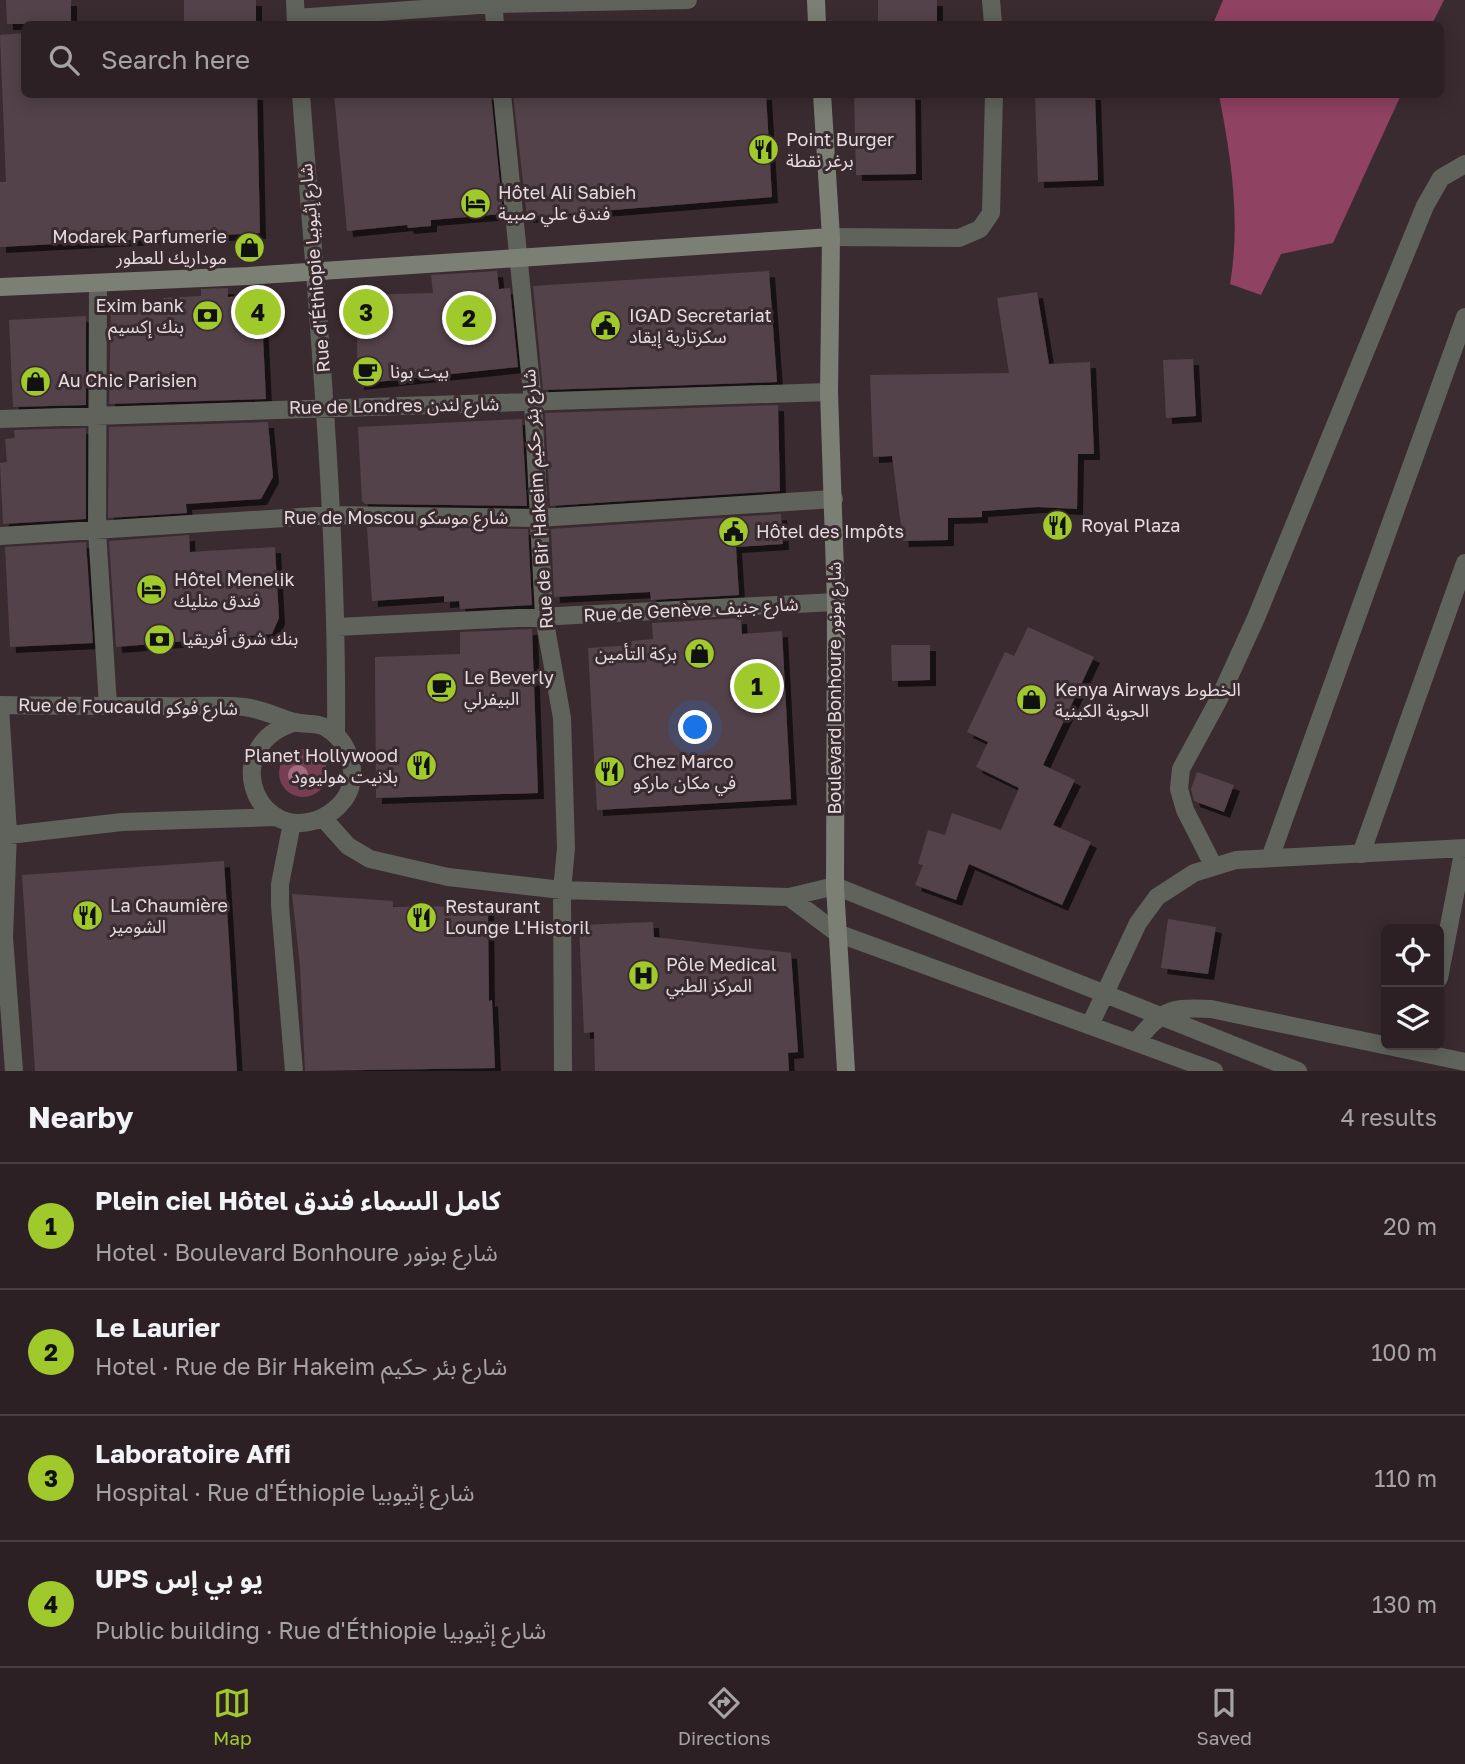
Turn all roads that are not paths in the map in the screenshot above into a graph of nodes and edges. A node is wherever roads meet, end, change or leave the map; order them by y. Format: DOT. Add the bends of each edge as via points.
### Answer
graph roads {
  1 [pos="688,0"];
  2 [pos="816,0"];
  3 [pos="991,0"];
  4 [pos="629,1"];
  5 [pos="493,2"];
  6 [pos="296,14"];
  7 [pos="495,21"];
  8 [pos="817,21"];
  9 [pos="993,21"];
  10 [pos="302,98"];
  11 [pos="502,98"];
  12 [pos="822,98"];
  13 [pos="994,98"];
  14 [pos="1465,164"];
  15 [pos="831,237"];
  16 [pos="517,259"];
  17 [pos="314,270"];
  18 [pos="97,283"];
  19 [pos="0,287"];
  20 [pos="1465,317"];
  21 [pos="829,392"];
  22 [pos="533,403"];
  23 [pos="326,406"];
  24 [pos="98,416"];
  25 [pos="0,419"];
  26 [pos="834,499"];
  27 [pos="332,515"];
  28 [pos="538,518"];
  29 [pos="97,530"];
  30 [pos="0,536"];
  31 [pos="1465,563"];
  32 [pos="836,602"];
  33 [pos="544,617"];
  34 [pos="337,626"];
  35 [pos="0,706"];
  36 [pos="108,706"];
  37 [pos="296,722"];
  38 [pos="337,735"];
  39 [pos="323,818"];
  40 [pos="285,820"];
  41 [pos="4,834"];
  42 [pos="1464,848"];
  43 [pos="1361,853"];
  44 [pos="1270,858"];
  45 [pos="1213,865"];
  46 [pos="835,886"];
  47 [pos="562,890"];
  48 [pos="789,897"];
  49 [pos="837,933"];
  50 [pos="1444,952"];
  51 [pos="1105,995"];
  52 [pos="1157,1016"];
  53 [pos="1090,1025"];
  54 [pos="1136,1042"];
  55 [pos="1381,1042"];
  56 [pos="1425,1050"];
  57 [pos="1465,1062"];
  58 [pos="14,1071"];
  59 [pos="294,1071"];
  60 [pos="564,1071"];
  61 [pos="846,1071"];
  62 [pos="1214,1071"];
  63 [pos="1298,1071"];
  1 -- 4 [label="street"];
  2 -- 8 [label="main road"];
  3 -- 9 [label="street"];
  4 -- 5 [label="street"];
  5 -- 6 [label="street"];
  5 -- 7 [label="street"];
  10 -- 17 [label="street, Rue d'Éthiopie شارع إثيوبيا"];
  11 -- 16 [label="street, Rue de Bir Hakeim شارع بئر حكيم"];
  12 -- 15 [label="main road, Boulevard Bonhoure شارع بونور"];
  13 -- 15 [label="street" via="991,213 980,229 959,238"];
  14 -- 45 [label="street" via="1441,178 1425,206 1256,618 1181,769 1179,789 1185,810"];
  15 -- 16 [label="main road"];
  15 -- 21 [label="main road, Boulevard Bonhoure شارع بونور"];
  16 -- 17 [label="main road"];
  16 -- 22 [label="street, Rue de Bir Hakeim شارع بئر حكيم"];
  17 -- 18 [label="main road"];
  17 -- 23 [label="street, Rue d'Éthiopie شارع إثيوبيا"];
  18 -- 19 [label="main road"];
  18 -- 24 [label="street"];
  20 -- 44 [label="street"];
  21 -- 22 [label="street, Rue de Londres شارع لندن"];
  21 -- 26 [label="main road, Boulevard Bonhoure شارع بونور"];
  22 -- 23 [label="street, Rue de Londres شارع لندن"];
  22 -- 28 [label="street, Rue de Bir Hakeim شارع بئر حكيم"];
  23 -- 24 [label="street, Rue de Londres شارع لندن"];
  23 -- 27 [label="street, Rue d'Éthiopie شارع إثيوبيا"];
  24 -- 25 [label="street, Rue de Londres شارع لندن"];
  24 -- 29 [label="street"];
  26 -- 28 [label="street, Rue de Moscou شارع موسكو"];
  26 -- 32 [label="main road, Boulevard Bonhoure شارع بونور"];
  27 -- 28 [label="street, Rue de Moscou شارع موسكو"];
  27 -- 29 [label="street, Rue de Moscou شارع موسكو"];
  27 -- 34 [label="street, Rue d'Éthiopie شارع إثيوبيا"];
  28 -- 33 [label="street, Rue de Bir Hakeim شارع بئر حكيم"];
  29 -- 30 [label="street, Rue de Moscou شارع موسكو"];
  29 -- 36 [label="street"];
  31 -- 43 [label="street"];
  32 -- 33 [label="street, Rue de Genève شارع جنيف"];
  32 -- 46 [label="main road, Boulevard Bonhoure شارع بونور"];
  33 -- 34 [label="street, Rue de Genève شارع جنيف"];
  33 -- 47 [label="street, Rue de Bir Hakeim شارع بئر حكيم" via="562,718 566,837"];
  34 -- 38 [label="street, Rue d'Éthiopie شارع إثيوبيا"];
  35 -- 36 [label="street, Rue de Foucauld شارع فوكو"];
  35 -- 41 [label="street"];
  36 -- 37 [label="street, Rue de Foucauld شارع فوكو" via="242,707"];
  37 -- 38 [label="street" via="310,722"];
  37 -- 40 [label="street" via="267,735 252,762 255,793 265,807"];
  38 -- 39 [label="street" via="351,761 352,776 339,806"];
  39 -- 40 [label="street"];
  39 -- 47 [label="street" via="348,846 370,859 422,873"];
  40 -- 41 [label="street" via="122,822"];
  40 -- 59 [label="street" via="280,884"];
  41 -- 58 [label="street" via="4,937"];
  42 -- 43 [label="street"];
  42 -- 50 [label="street"];
  43 -- 44 [label="street"];
  44 -- 45 [label="street"];
  45 -- 51 [label="street" via="1157,897 1138,923"];
  46 -- 48 [label="street"];
  46 -- 49 [label="main road, Boulevard Bonhoure شارع بونور"];
  46 -- 51 [label="street"];
  47 -- 48 [label="street"];
  47 -- 60 [label="street, Rue de Bir Hakeim شارع بئر حكيم"];
  48 -- 49 [label="street"];
  49 -- 53 [label="street"];
  49 -- 61 [label="main road, Boulevard Bonhoure شارع بونور"];
  51 -- 52 [label="street"];
  51 -- 53 [label="street"];
  52 -- 54 [label="street"];
  52 -- 55 [label="street" via="1182,1007 1211,1009"];
  52 -- 63 [label="street"];
  53 -- 54 [label="street"];
  54 -- 62 [label="street"];
  56 -- 57 [label="street"];
}
